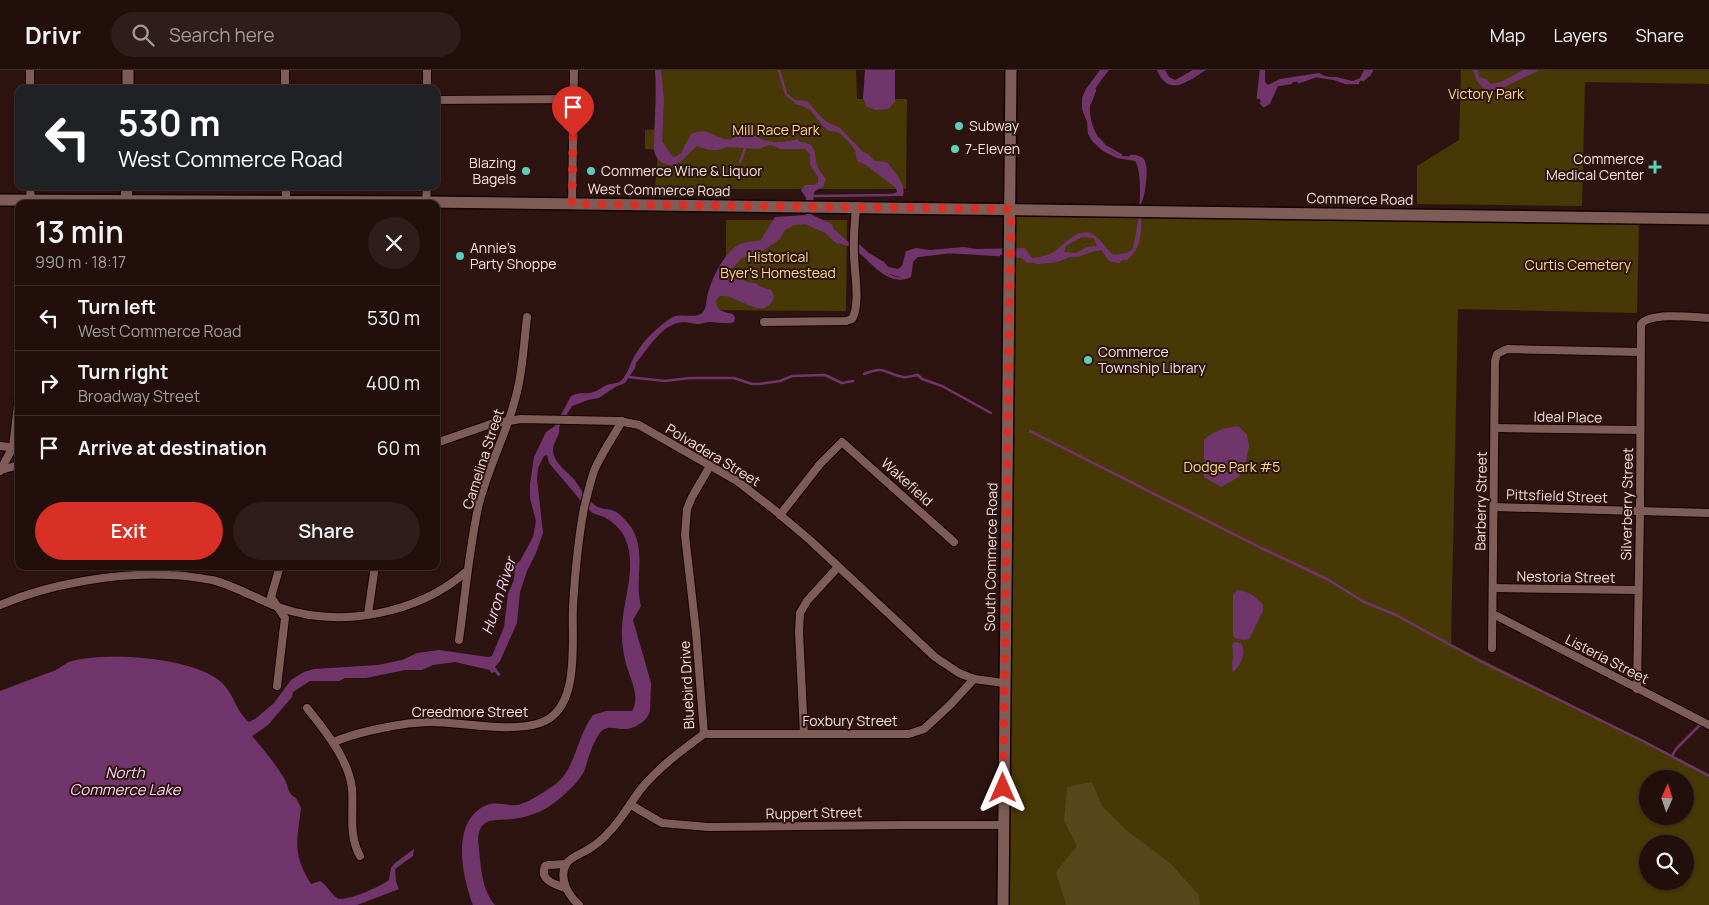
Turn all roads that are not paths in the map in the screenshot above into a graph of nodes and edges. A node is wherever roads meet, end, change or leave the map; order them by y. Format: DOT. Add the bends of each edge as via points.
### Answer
graph roads {
  1 [pos="30,70"];
  2 [pos="128,70"];
  3 [pos="285,70"];
  4 [pos="427,70"];
  5 [pos="574,70"];
  6 [pos="1011,70"];
  7 [pos="30,85"];
  8 [pos="128,85"];
  9 [pos="285,85"];
  10 [pos="427,85"];
  11 [pos="574,99"];
  12 [pos="440,100"];
  13 [pos="126,190"];
  14 [pos="0,200"];
  15 [pos="126,200"];
  16 [pos="15,201"];
  17 [pos="440,203"];
  18 [pos="572,204"];
  19 [pos="856,206"];
  20 [pos="1011,209"];
  21 [pos="1709,219"];
  22 [pos="527,317"];
  23 [pos="1709,318"];
  24 [pos="764,322"];
  25 [pos="1640,352"];
  26 [pos="508,421"];
  27 [pos="622,421"];
  28 [pos="1495,428"];
  29 [pos="1640,430"];
  30 [pos="440,442"];
  31 [pos="0,446"];
  32 [pos="15,448"];
  33 [pos="15,449"];
  34 [pos="15,466"];
  35 [pos="710,466"];
  36 [pos="0,470"];
  37 [pos="1494,507"];
  38 [pos="1640,511"];
  39 [pos="1709,513"];
  40 [pos="780,515"];
  41 [pos="954,542"];
  42 [pos="838,567"];
  43 [pos="279,570"];
  44 [pos="374,570"];
  45 [pos="467,571"];
  46 [pos="1493,588"];
  47 [pos="1638,590"];
  48 [pos="0,605"];
  49 [pos="278,607"];
  50 [pos="368,614"];
  51 [pos="1493,616"];
  52 [pos="459,640"];
  53 [pos="1492,648"];
  54 [pos="974,679"];
  55 [pos="1004,683"];
  56 [pos="277,686"];
  57 [pos="1637,689"];
  58 [pos="307,708"];
  59 [pos="1709,725"];
  60 [pos="704,734"];
  61 [pos="804,734"];
  62 [pos="334,742"];
  63 [pos="630,805"];
  64 [pos="1003,825"];
  65 [pos="360,856"];
  66 [pos="566,864"];
  67 [pos="565,888"];
  68 [pos="579,905"];
  69 [pos="1003,905"];
  1 -- 7 [label="street"];
  2 -- 8 [label="main road"];
  3 -- 9 [label="street"];
  4 -- 10 [label="street"];
  5 -- 11 [label="street"];
  6 -- 20 [label="main road, South Commerce Road"];
  11 -- 12 [label="street"];
  11 -- 18 [label="street"];
  13 -- 15 [label="main road"];
  14 -- 16 [label="main road, West Commerce Road"];
  17 -- 18 [label="main road, West Commerce Road"];
  18 -- 19 [label="main road, West Commerce Road"];
  19 -- 20 [label="main road, West Commerce Road"];
  19 -- 24 [label="street" via="856,296 852,319"];
  20 -- 21 [label="main road, Commerce Road"];
  20 -- 55 [label="main road, South Commerce Road"];
  22 -- 26 [label="street, Camelina Street" via="517,391"];
  23 -- 25 [label="street, Silverberry Street" via="1655,317 1644,320"];
  25 -- 28 [label="street, Barberry Street" via="1507,349 1497,354"];
  25 -- 29 [label="street, Silverberry Street"];
  26 -- 27 [label="street, Polvadera Street"];
  26 -- 30 [label="street, Polvadera Street"];
  26 -- 45 [label="street, Camelina Street" via="478,507"];
  27 -- 35 [label="street, Polvadera Street" via="639,425"];
  27 -- 62 [label="street, Creedmore Street" via="595,470 585,506 573,607 571,672 557,712 541,723 520,727 408,723"];
  28 -- 29 [label="street, Ideal Place"];
  28 -- 37 [label="street, Barberry Street"];
  29 -- 38 [label="street, Silverberry Street"];
  31 -- 32 [label="street"];
  33 -- 36 [label="street"];
  34 -- 36 [label="street"];
  35 -- 40 [label="street, Polvadera Street" via="737,481"];
  35 -- 60 [label="street, Bluebird Drive" via="687,509 685,535"];
  37 -- 38 [label="street, Pittsfield Street"];
  37 -- 46 [label="street, Barberry Street"];
  38 -- 39 [label="street, Pittsfield Street"];
  38 -- 47 [label="street, Silverberry Street"];
  40 -- 41 [label="street, Wakefield" via="820,464 842,442"];
  40 -- 42 [label="street, Polvadera Street"];
  42 -- 54 [label="street, Polvadera Street" via="935,657"];
  42 -- 61 [label="street" via="800,613"];
  43 -- 49 [label="street" via="271,596"];
  44 -- 50 [label="street"];
  45 -- 50 [label="street" via="441,591 411,605"];
  45 -- 52 [label="street, Camelina Street"];
  46 -- 47 [label="street, Nestoria Street"];
  46 -- 51 [label="street, Barberry Street"];
  47 -- 57 [label="street, Silverberry Street"];
  48 -- 49 [label="street" via="73,583 128,576 171,575 214,581"];
  49 -- 50 [label="street" via="305,615 347,618"];
  49 -- 56 [label="street" via="284,626"];
  51 -- 53 [label="street, Barberry Street"];
  51 -- 57 [label="street, Listeria Street"];
  54 -- 55 [label="street, Polvadera Street"];
  54 -- 61 [label="street, Foxbury Street" via="924,729 909,734"];
  55 -- 64 [label="main road, South Commerce Road"];
  57 -- 59 [label="street, Listeria Street"];
  58 -- 62 [label="street"];
  60 -- 61 [label="street, Foxbury Street"];
  60 -- 63 [label="street, Bluebird Drive" via="660,770"];
  62 -- 65 [label="street" via="352,786 352,835"];
  63 -- 64 [label="street, Ruppert Street" via="662,823 708,827"];
  63 -- 66 [label="street, Bluebird Drive" via="610,832"];
  64 -- 69 [label="main road, South Commerce Road"];
  66 -- 67 [label="street"];
  66 -- 67 [label="street, Bluebird Drive" via="545,866 543,871 548,880"];
  67 -- 68 [label="street"];
}
